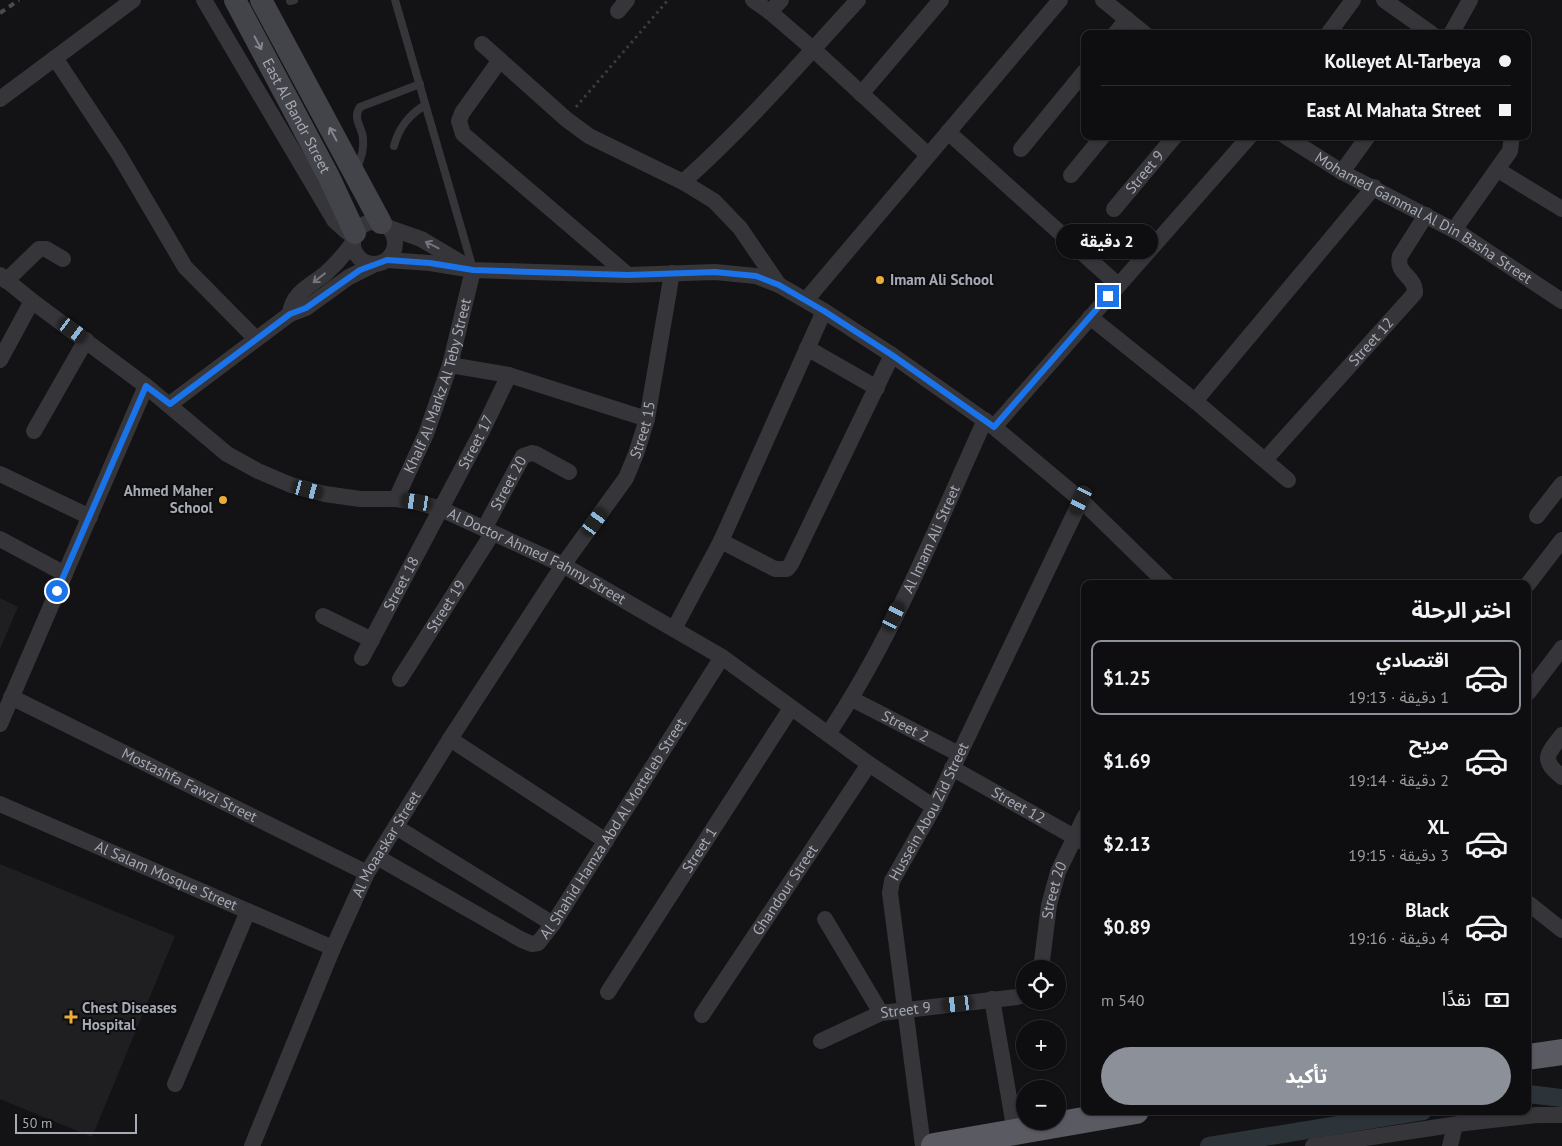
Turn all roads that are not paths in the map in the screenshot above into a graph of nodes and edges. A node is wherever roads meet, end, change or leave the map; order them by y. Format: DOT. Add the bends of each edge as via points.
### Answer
graph roads {
  1 [pos="133,0"];
  2 [pos="204,0"];
  3 [pos="236,0"];
  4 [pos="261,0"];
  5 [pos="395,0"];
  6 [pos="752,0"];
  7 [pos="858,0"];
  8 [pos="941,0"];
  9 [pos="1060,0"];
  10 [pos="1103,0"];
  11 [pos="1353,0"];
  12 [pos="1384,0"];
  13 [pos="1470,0"];
  14 [pos="775,6"];
  15 [pos="1127,19"];
  16 [pos="1118,30"];
  17 [pos="1140,30"];
  18 [pos="1331,30"];
  19 [pos="1426,30"];
  20 [pos="1453,30"];
  21 [pos="482,44"];
  22 [pos="813,49"];
  23 [pos="55,58"];
  24 [pos="500,60"];
  25 [pos="1081,76"];
  26 [pos="420,84"];
  27 [pos="861,94"];
  28 [pos="0,99"];
  29 [pos="426,105"];
  30 [pos="948,132"];
  31 [pos="1099,140"];
  32 [pos="1172,140"];
  33 [pos="1246,140"];
  34 [pos="1291,140"];
  35 [pos="1365,140"];
  36 [pos="1512,140"];
  37 [pos="394,146"];
  38 [pos="1021,149"];
  39 [pos="928,155"];
  40 [pos="1498,170"];
  41 [pos="1342,172"];
  42 [pos="354,174"];
  43 [pos="1071,175"];
  44 [pos="683,182"];
  45 [pos="1374,187"];
  46 [pos="1114,209"];
  47 [pos="1562,209"];
  48 [pos="1426,215"];
  49 [pos="384,225"];
  50 [pos="1454,230"];
  51 [pos="354,238"];
  52 [pos="63,259"];
  53 [pos="380,262"];
  54 [pos="473,270"];
  55 [pos="672,273"];
  56 [pos="628,275"];
  57 [pos="3,278"];
  58 [pos="779,285"];
  59 [pos="1118,285"];
  60 [pos="806,300"];
  61 [pos="32,301"];
  62 [pos="1562,301"];
  63 [pos="824,311"];
  64 [pos="290,314"];
  65 [pos="1090,317"];
  66 [pos="256,339"];
  67 [pos="86,340"];
  68 [pos="807,348"];
  69 [pos="892,355"];
  70 [pos="0,360"];
  71 [pos="450,365"];
  72 [pos="508,375"];
  73 [pos="146,386"];
  74 [pos="876,388"];
  75 [pos="1195,401"];
  76 [pos="170,404"];
  77 [pos="647,419"];
  78 [pos="990,423"];
  79 [pos="34,431"];
  80 [pos="1265,460"];
  81 [pos="568,472"];
  82 [pos="0,474"];
  83 [pos="1288,480"];
  84 [pos="1562,484"];
  85 [pos="396,499"];
  86 [pos="1081,500"];
  87 [pos="441,509"];
  88 [pos="1537,516"];
  89 [pos="90,517"];
  90 [pos="488,531"];
  91 [pos="0,539"];
  92 [pos="1562,540"];
  93 [pos="721,541"];
  94 [pos="564,565"];
  95 [pos="65,574"];
  96 [pos="1162,580"];
  97 [pos="1531,580"];
  98 [pos="323,616"];
  99 [pos="674,629"];
  100 [pos="372,640"];
  101 [pos="1562,648"];
  102 [pos="722,657"];
  103 [pos="362,658"];
  104 [pos="400,679"];
  105 [pos="1531,689"];
  106 [pos="12,697"];
  107 [pos="852,699"];
  108 [pos="791,708"];
  109 [pos="0,724"];
  110 [pos="828,734"];
  111 [pos="1562,735"];
  112 [pos="450,739"];
  113 [pos="956,761"];
  114 [pos="869,764"];
  115 [pos="1562,777"];
  116 [pos="0,804"];
  117 [pos="934,807"];
  118 [pos="396,827"];
  119 [pos="1080,840"];
  120 [pos="606,841"];
  121 [pos="377,857"];
  122 [pos="367,873"];
  123 [pos="1531,905"];
  124 [pos="248,911"];
  125 [pos="825,919"];
  126 [pos="553,924"];
  127 [pos="1562,930"];
  128 [pos="333,948"];
  129 [pos="1042,960"];
  130 [pos="608,992"];
  131 [pos="1016,997"];
  132 [pos="992,999"];
  133 [pos="906,1010"];
  134 [pos="881,1014"];
  135 [pos="702,1015"];
  136 [pos="821,1041"];
  137 [pos="1562,1052"];
  138 [pos="1531,1057"];
  139 [pos="175,1084"];
  140 [pos="1108,1115"];
  141 [pos="1562,1115"];
  142 [pos="1455,1125"];
  143 [pos="1015,1132"];
  144 [pos="1323,1145"];
  145 [pos="252,1146"];
  146 [pos="923,1146"];
  147 [pos="934,1146"];
  148 [pos="1450,1146"];
  1 -- 23 [label="street"];
  2 -- 51 [label="street" via="334,220"];
  3 -- 51 [label="main road, East Al Bandr Street, one-way" via="329,177"];
  42 -- 4 [label="main road, East Al Bandr Street, one-way"];
  5 -- 26 [label="lane"];
  6 -- 14 [label="street"];
  7 -- 22 [label="street"];
  8 -- 27 [label="street"];
  9 -- 30 [label="street"];
  10 -- 15 [label="street"];
  11 -- 18 [label="street"];
  12 -- 19 [label="street"];
  13 -- 20 [label="street"];
  14 -- 22 [label="street"];
  15 -- 16 [label="street"];
  15 -- 17 [label="street"];
  21 -- 24 [label="street"];
  22 -- 27 [label="street"];
  22 -- 44 [label="street" via="759,110"];
  23 -- 28 [label="street"];
  23 -- 66 [label="street" via="118,153 185,267"];
  24 -- 44 [label="street" via="566,119 596,140"];
  24 -- 56 [label="street" via="462,113 459,121 462,134"];
  25 -- 38 [label="street"];
  26 -- 29 [label="lane"];
  26 -- 42 [label="lane" via="360,107 356,119 363,135 363,146"];
  27 -- 39 [label="street"];
  29 -- 37 [label="lane" via="402,125"];
  29 -- 54 [label="lane"];
  30 -- 39 [label="street"];
  30 -- 59 [label="street"];
  31 -- 43 [label="street"];
  32 -- 46 [label="street, Street 9"];
  33 -- 59 [label="street, Al Imam Ali Street"];
  34 -- 41 [label="street, Mohamed Gammal Al Din Basha Street"];
  35 -- 41 [label="street"];
  36 -- 40 [label="street" via="1510,151"];
  39 -- 60 [label="street"];
  40 -- 47 [label="street"];
  40 -- 50 [label="street"];
  41 -- 45 [label="street, Mohamed Gammal Al Din Basha Street"];
  42 -- 49 [label="main road, East Al Bandr Street"];
  44 -- 58 [label="street" via="714,201 740,228"];
  45 -- 48 [label="street, Mohamed Gammal Al Din Basha Street"];
  45 -- 75 [label="street"];
  48 -- 50 [label="street, Mohamed Gammal Al Din Basha Street"];
  48 -- 80 [label="street, Street 12" via="1398,261 1401,271 1412,279 1415,293"];
  49 -- 51 [label="street" via="366,224 360,227"];
  49 -- 53 [label="street" via="392,232 394,247"];
  54 -- 49 [label="street, one-way" via="437,247"];
  50 -- 62 [label="street, Mohamed Gammal Al Din Basha Street"];
  51 -- 53 [label="street" via="354,252 359,259 366,263"];
  51 -- 64 [label="street, one-way" via="326,273 297,295"];
  52 -- 57 [label="street" via="46,249 39,249"];
  53 -- 54 [label="street" via="430,263"];
  53 -- 64 [label="street" via="349,277 306,308"];
  54 -- 56 [label="street"];
  54 -- 71 [label="street, Khalf Al Markz Al Teby Street"];
  55 -- 56 [label="street"];
  55 -- 58 [label="street" via="715,272 756,276"];
  55 -- 77 [label="street, Street 15"];
  57 -- 61 [label="street, Al Doctor Ahmed Fahmy Street"];
  58 -- 60 [label="street"];
  59 -- 65 [label="street, Al Imam Ali Street"];
  60 -- 63 [label="street"];
  61 -- 67 [label="street, Al Doctor Ahmed Fahmy Street"];
  61 -- 70 [label="street"];
  63 -- 68 [label="street"];
  63 -- 69 [label="street"];
  64 -- 66 [label="street"];
  65 -- 75 [label="street"];
  65 -- 78 [label="street, Al Imam Ali Street"];
  66 -- 76 [label="street"];
  67 -- 73 [label="street, Al Doctor Ahmed Fahmy Street"];
  67 -- 79 [label="street"];
  68 -- 74 [label="street"];
  68 -- 93 [label="street"];
  69 -- 74 [label="street"];
  69 -- 78 [label="street"];
  71 -- 72 [label="street"];
  71 -- 85 [label="street, Khalf Al Markz Al Teby Street" via="426,434"];
  72 -- 77 [label="street"];
  72 -- 87 [label="street, Street 17"];
  73 -- 76 [label="street, Al Doctor Ahmed Fahmy Street"];
  73 -- 89 [label="street"];
  74 -- 93 [label="street" via="787,568 775,569"];
  75 -- 80 [label="street"];
  76 -- 85 [label="street, Al Doctor Ahmed Fahmy Street" via="227,454 258,472 325,494 360,499"];
  77 -- 94 [label="street, Street 15" via="626,478"];
  78 -- 86 [label="street"];
  78 -- 107 [label="street, Al Imam Ali Street"];
  80 -- 83 [label="street"];
  81 -- 90 [label="street, Street 20" via="532,452 523,456"];
  82 -- 89 [label="street"];
  84 -- 88 [label="street"];
  85 -- 87 [label="street, Al Doctor Ahmed Fahmy Street"];
  86 -- 96 [label="street"];
  86 -- 113 [label="street, Hussein Abou Zid Street"];
  87 -- 90 [label="street, Al Doctor Ahmed Fahmy Street"];
  87 -- 100 [label="street, Street 18"];
  89 -- 95 [label="street"];
  90 -- 94 [label="street, Al Doctor Ahmed Fahmy Street"];
  90 -- 104 [label="street, Street 19"];
  91 -- 95 [label="street"];
  92 -- 97 [label="street"];
  93 -- 99 [label="street"];
  94 -- 99 [label="street, Al Doctor Ahmed Fahmy Street"];
  94 -- 112 [label="street, Al Moaaskar Street"];
  95 -- 106 [label="street"];
  98 -- 100 [label="street"];
  99 -- 102 [label="street, Al Doctor Ahmed Fahmy Street"];
  100 -- 103 [label="street, Street 18"];
  101 -- 105 [label="street"];
  102 -- 108 [label="street, Al Doctor Ahmed Fahmy Street"];
  102 -- 120 [label="street, Al Shahid Hamza Abd Al Motteleb Street"];
  106 -- 109 [label="street"];
  106 -- 122 [label="street, Mostashfa Fawzi Street"];
  107 -- 110 [label="street, Al Imam Ali Street"];
  107 -- 113 [label="street, Street 2"];
  108 -- 110 [label="street, Al Doctor Ahmed Fahmy Street"];
  108 -- 130 [label="street, Street 1"];
  110 -- 114 [label="street, Al Doctor Ahmed Fahmy Street"];
  111 -- 115 [label="street" via="1549,752 1548,760"];
  112 -- 118 [label="street, Al Moaaskar Street"];
  112 -- 120 [label="street"];
  113 -- 117 [label="street, Hussein Abou Zid Street"];
  113 -- 119 [label="street, Street 12"];
  114 -- 117 [label="street, Al Doctor Ahmed Fahmy Street"];
  114 -- 135 [label="street, Ghandour Street"];
  116 -- 124 [label="street, Al Salam Mosque Street"];
  117 -- 133 [label="street, Hussein Abou Zid Street" via="892,881 890,893"];
  118 -- 121 [label="street, Al Moaaskar Street"];
  118 -- 126 [label="street"];
  119 -- 129 [label="street, Street 20" via="1058,872 1049,905"];
  120 -- 126 [label="street, Al Shahid Hamza Abd Al Motteleb Street"];
  121 -- 122 [label="street, Al Moaaskar Street"];
  121 -- 126 [label="street, Al Shahid Hamza Abd Al Motteleb Street" via="532,944 538,943"];
  122 -- 128 [label="street, Al Moaaskar Street"];
  123 -- 127 [label="street"];
  124 -- 128 [label="street, Al Salam Mosque Street"];
  124 -- 139 [label="street"];
  125 -- 134 [label="street"];
  128 -- 145 [label="street, Al Moaaskar Street"];
  131 -- 132 [label="street, Street 9"];
  132 -- 133 [label="street, Street 9"];
  132 -- 143 [label="street"];
  133 -- 134 [label="street, Street 9"];
  133 -- 146 [label="street, Hussein Abou Zid Street"];
  134 -- 136 [label="street, Street 9"];
  137 -- 138 [label="highway"];
  140 -- 143 [label="highway"];
  141 -- 142 [label="street"];
  142 -- 144 [label="street"];
  142 -- 148 [label="street"];
  143 -- 147 [label="highway"];
}
